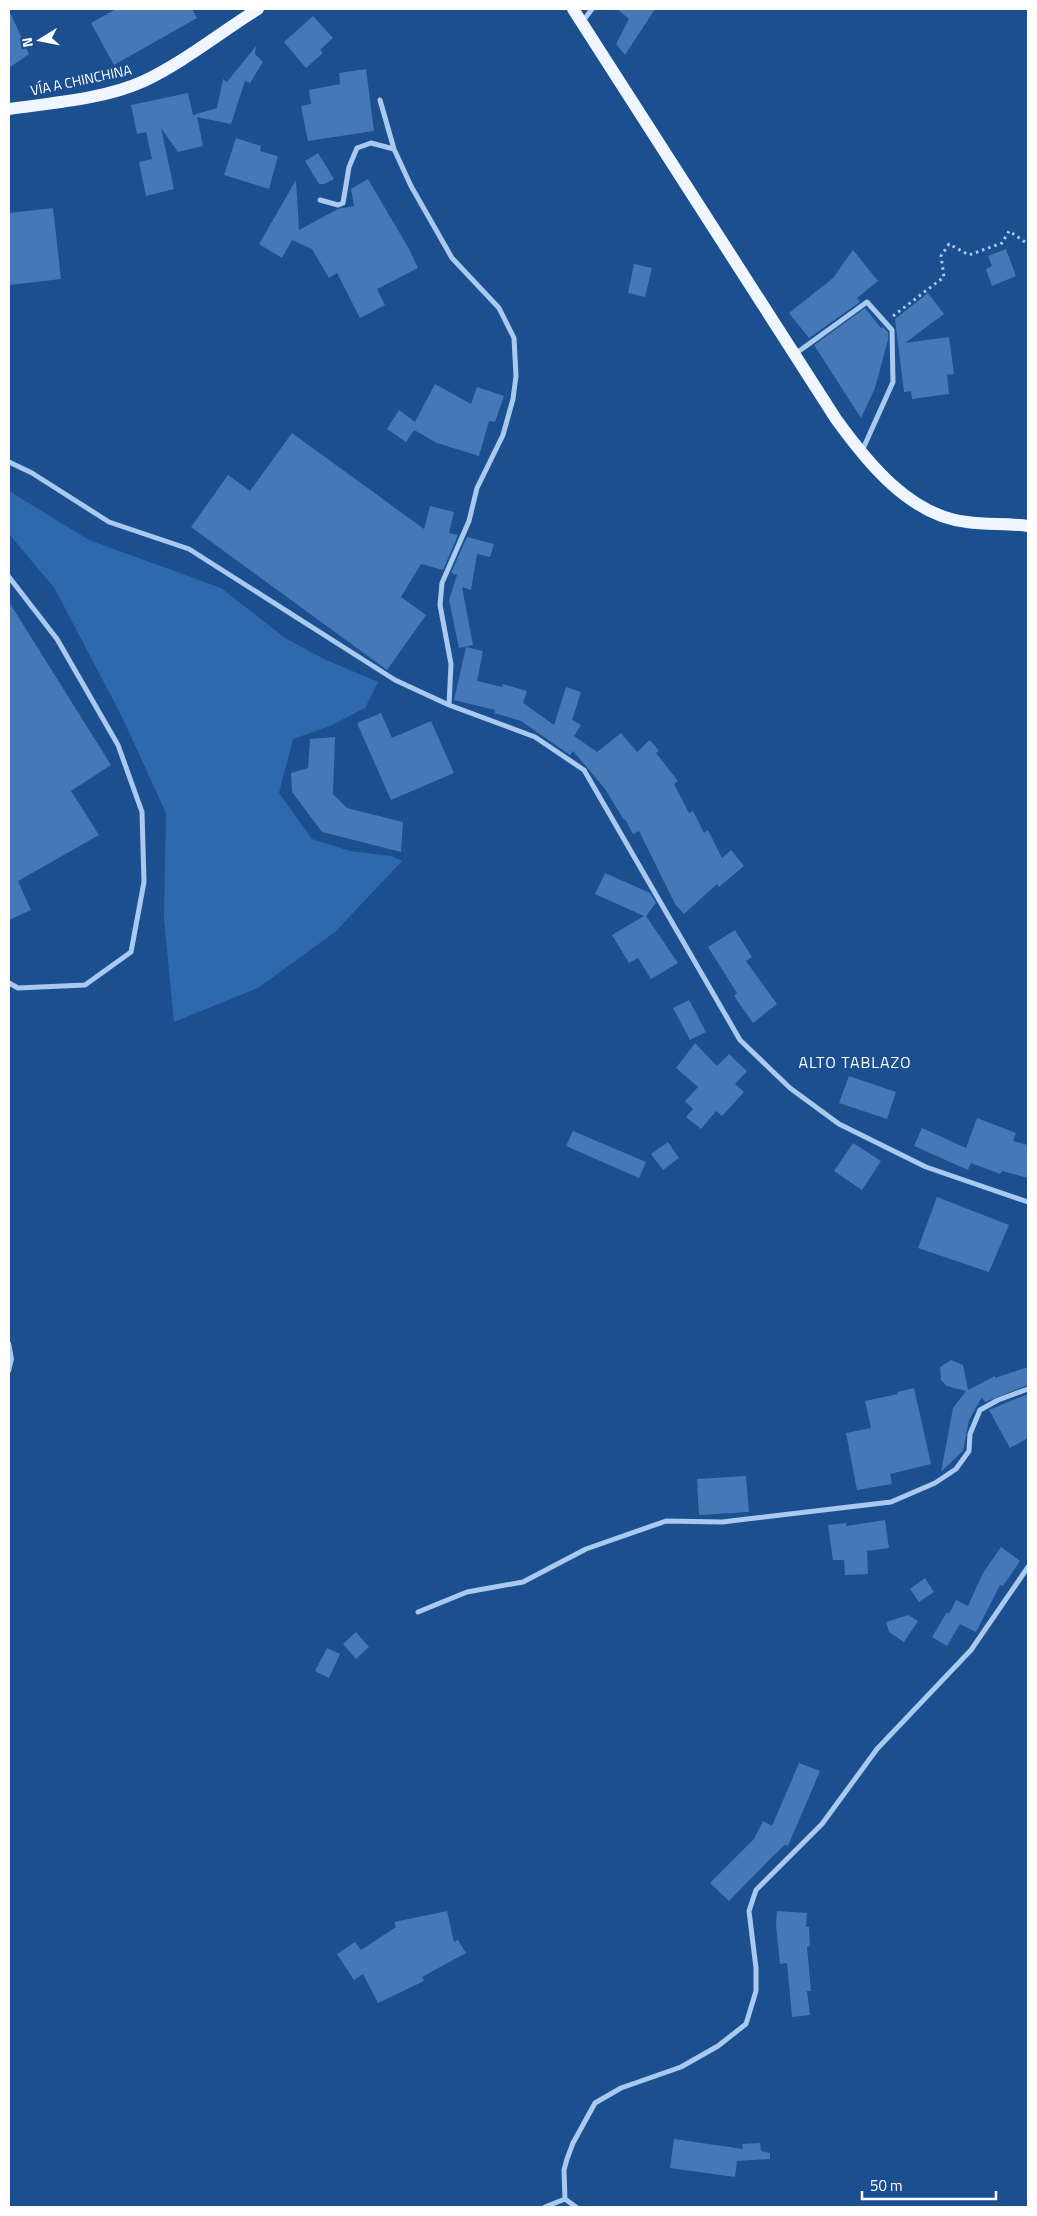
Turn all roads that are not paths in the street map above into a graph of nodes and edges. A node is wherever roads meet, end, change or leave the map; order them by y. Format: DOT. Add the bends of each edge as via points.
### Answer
graph roads {
  1 [pos="258,9"];
  2 [pos="573,9"];
  3 [pos="592,9"];
  4 [pos="582,21"];
  5 [pos="380,100"];
  6 [pos="9,109"];
  7 [pos="394,149"];
  8 [pos="320,200"];
  9 [pos="794,354"];
  10 [pos="861,453"];
  11 [pos="9,462"];
  12 [pos="1028,526"];
  13 [pos="9,577"];
  14 [pos="449,705"];
  15 [pos="9,983"];
  16 [pos="1028,1202"];
  17 [pos="9,1343"];
  18 [pos="9,1371"];
  19 [pos="1028,1389"];
  20 [pos="1028,1567"];
  21 [pos="418,1612"];
  22 [pos="566,2199"];
  23 [pos="545,2207"];
  24 [pos="576,2207"];
  1 -- 6 [label="main road, VÍA A CHINCHINA" via="143,81 79,98"];
  2 -- 4 [label="main road"];
  3 -- 4 [label="street"];
  4 -- 9 [label="main road"];
  5 -- 7 [label="street"];
  7 -- 8 [label="street" via="371,143 357,148 349,167 343,203 338,205"];
  7 -- 14 [label="street" via="452,258 499,308 514,338 514,399 503,435 477,488 469,521 442,583 440,605 452,664"];
  9 -- 10 [label="main road"];
  9 -- 10 [label="street" via="867,302 886,321 892,330 893,382"];
  10 -- 12 [label="main road" via="891,484 938,514 966,522"];
  11 -- 14 [label="street" via="109,522 189,549 395,680"];
  13 -- 15 [label="street" via="57,639 118,745 142,812 144,882 131,952 85,985 18,988"];
  14 -- 16 [label="street" via="534,737 584,770 740,1040 790,1088 839,1124 926,1167"];
  17 -- 18 [label="lane" via="12,1359"];
  19 -- 21 [label="street" via="980,1410 970,1434 969,1451 956,1469 935,1483 891,1502 722,1522 666,1520 586,1549 523,1582 467,1592"];
  20 -- 22 [label="street" via="971,1650 877,1749 822,1824 756,1890 749,1911 756,1991 746,2024 718,2046 681,2067 621,2088 595,2102 567,2159 564,2170"];
  22 -- 23 [label="street"];
  22 -- 24 [label="street"];
}
